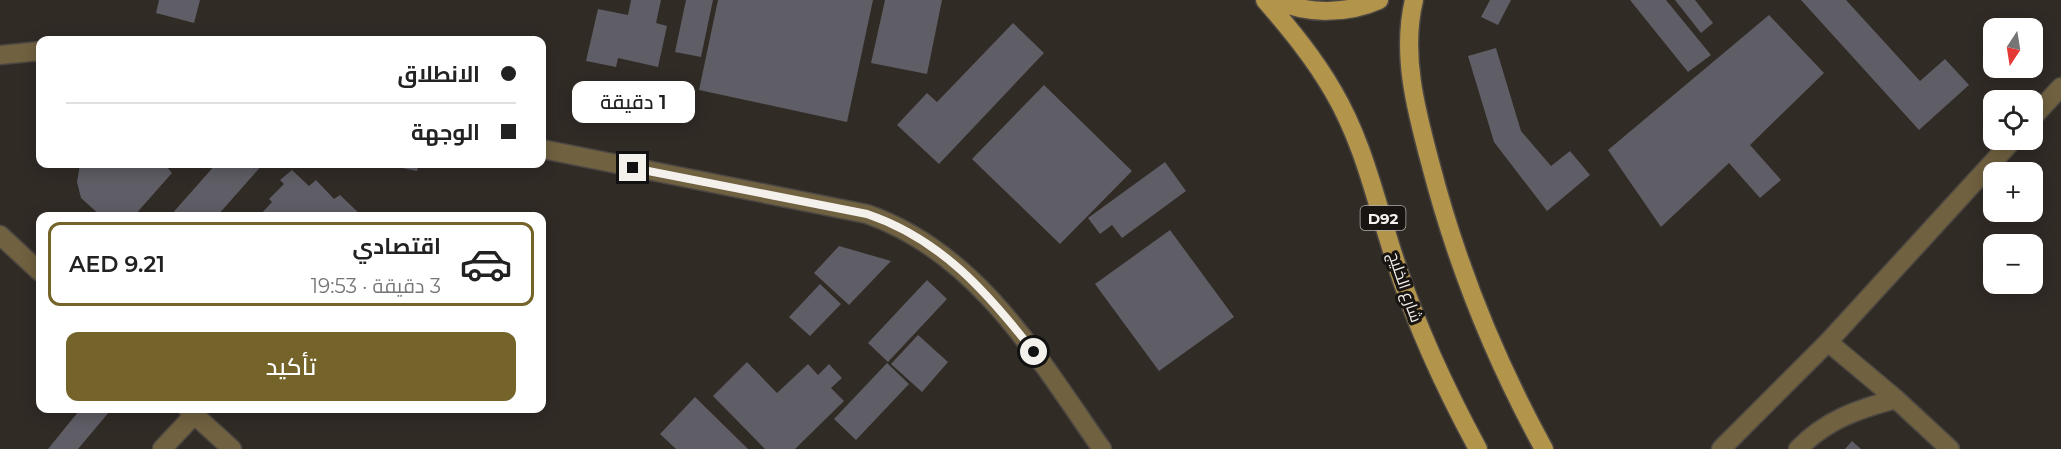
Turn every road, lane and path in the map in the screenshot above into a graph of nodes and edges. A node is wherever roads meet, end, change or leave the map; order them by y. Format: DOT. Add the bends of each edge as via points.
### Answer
graph roads {
  1 [pos="1265,0"];
  2 [pos="1276,0"];
  3 [pos="1379,0"];
  4 [pos="1414,0"];
  5 [pos="36,52"];
  6 [pos="0,56"];
  7 [pos="2061,87"];
  8 [pos="2043,106"];
  9 [pos="546,150"];
  10 [pos="2004,150"];
  11 [pos="0,235"];
  12 [pos="36,268"];
  13 [pos="1828,342"];
  14 [pos="1896,399"];
  15 [pos="189,413"];
  16 [pos="193,413"];
  17 [pos="162,449"];
  18 [pos="232,449"];
  19 [pos="1101,449"];
  20 [pos="1478,449"];
  21 [pos="1545,449"];
  22 [pos="1721,449"];
  23 [pos="1798,449"];
  24 [pos="1950,449"];
  1 -- 20 [label="main road, شارع الخليج / D92" via="1317,65 1347,119 1416,319 1449,397"];
  2 -- 3 [label="main road" via="1313,10 1342,10"];
  4 -- 21 [label="main road" via="1410,69 1438,192 1474,302"];
  5 -- 6 [label="street"];
  7 -- 8 [label="street"];
  9 -- 19 [label="street" via="867,214 897,225 932,246 992,298"];
  10 -- 13 [label="street"];
  11 -- 12 [label="street"];
  13 -- 14 [label="street"];
  13 -- 22 [label="street"];
  14 -- 23 [label="street" via="1848,413 1826,425"];
  14 -- 24 [label="street"];
  15 -- 17 [label="street"];
  16 -- 18 [label="street"];
}
